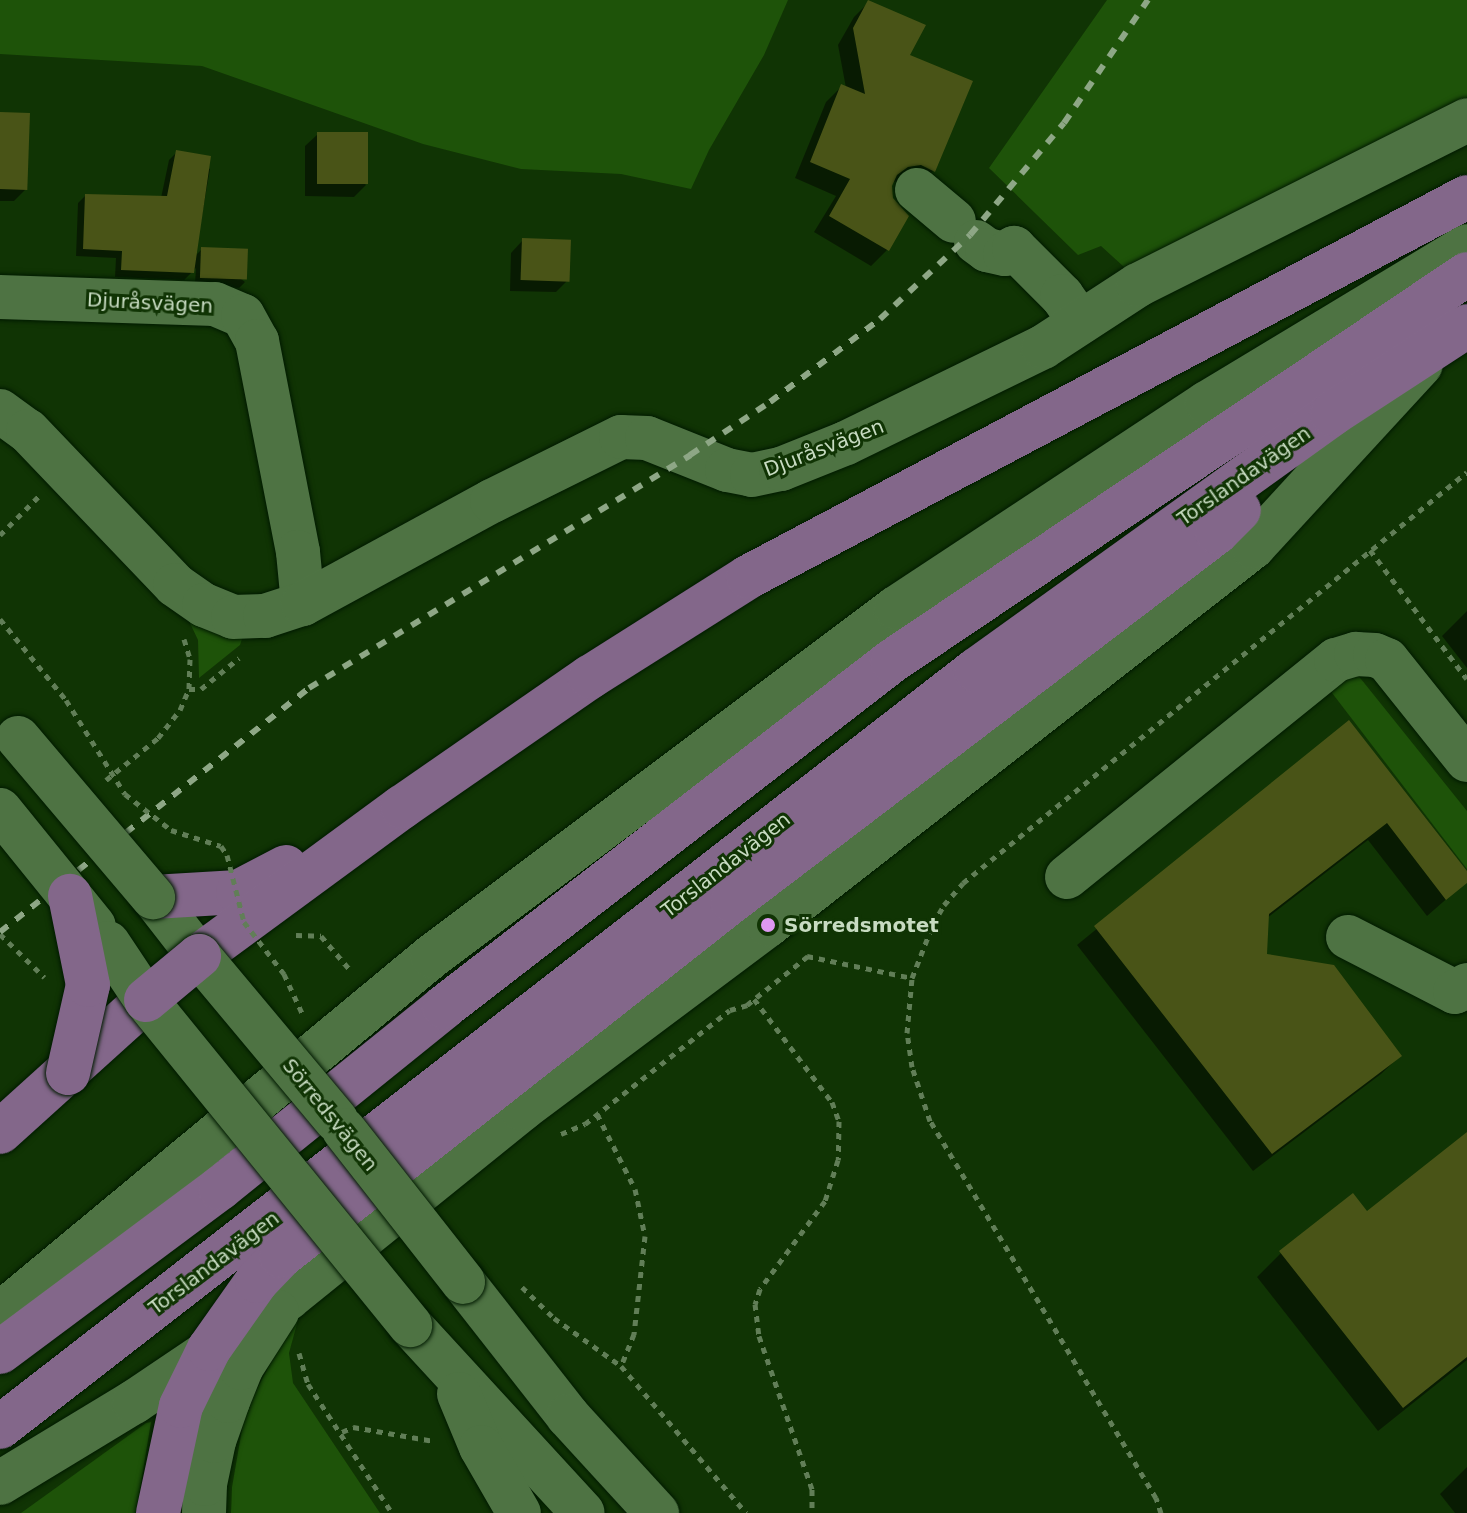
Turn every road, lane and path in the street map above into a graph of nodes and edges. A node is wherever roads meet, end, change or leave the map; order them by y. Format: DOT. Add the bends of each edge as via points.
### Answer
graph roads {
  1 [pos="1467,120"];
  2 [pos="917,190"];
  3 [pos="1467,197"];
  4 [pos="1467,246"];
  5 [pos="1467,274"];
  6 [pos="0,297"];
  7 [pos="1080,322"];
  8 [pos="1453,335"];
  9 [pos="0,411"];
  10 [pos="1332,414"];
  11 [pos="1467,472"];
  12 [pos="34,501"];
  13 [pos="0,535"];
  14 [pos="1370,550"];
  15 [pos="284,610"];
  16 [pos="0,619"];
  17 [pos="1467,679"];
  18 [pos="9,728"];
  19 [pos="1467,760"];
  20 [pos="95,788"];
  21 [pos="0,810"];
  22 [pos="1067,877"];
  23 [pos="70,896"];
  24 [pos="153,897"];
  25 [pos="241,907"];
  26 [pos="1348,937"];
  27 [pos="796,948"];
  28 [pos="199,956"];
  29 [pos="912,978"];
  30 [pos="1467,985"];
  31 [pos="754,999"];
  32 [pos="146,1000"];
  33 [pos="303,1014"];
  34 [pos="68,1073"];
  35 [pos="597,1114"];
  36 [pos="0,1132"];
  37 [pos="513,1278"];
  38 [pos="288,1298"];
  39 [pos="0,1314"];
  40 [pos="299,1345"];
  41 [pos="209,1349"];
  42 [pos="0,1352"];
  43 [pos="448,1366"];
  44 [pos="621,1366"];
  45 [pos="0,1427"];
  46 [pos="342,1432"];
  47 [pos="444,1443"];
  48 [pos="0,1483"];
  49 [pos="158,1513"];
  50 [pos="204,1513"];
  51 [pos="392,1513"];
  52 [pos="519,1513"];
  53 [pos="583,1513"];
  54 [pos="657,1513"];
  55 [pos="746,1513"];
  56 [pos="812,1513"];
  57 [pos="1164,1513"];
  1 -- 7 [label="street, Djuråsvägen" via="1138,285"];
  2 -- 7 [label="street" via="1062,296"];
  3 -- 25 [label="main road" via="748,577 590,677 402,807"];
  4 -- 39 [label="street" via="1207,403 896,608 432,956"];
  5 -- 42 [label="main road, Torslandavägen" via="892,661 456,997 220,1188"];
  6 -- 15 [label="street, Djuråsvägen" via="215,304 243,316 257,341 298,552"];
  7 -- 15 [label="street, Djuråsvägen" via="936,402 781,469 752,475 727,470 647,438 621,437"];
  8 -- 10 [label="main road, Torslandavägen"];
  8 -- 38 [label="street" via="1253,547 499,1127"];
  9 -- 15 [label="street" via="28,431 175,585 233,617"];
  10 -- 41 [label="main road" via="1217,532 732,901 281,1256"];
  10 -- 45 [label="main road, Torslandavägen" via="976,670"];
  11 -- 14 [label="path"];
  12 -- 13 [label="path"];
  14 -- 17 [label="path"];
  14 -- 29 [label="path" via="963,883 938,914"];
  15 -- 20 [label="path" via="263,637 201,689 189,689 158,738"];
  16 -- 25 [label="path, bridge" via="66,700 125,794 171,830 221,846"];
  18 -- 24 [label="street, Sörredsvägen, bridge"];
  19 -- 22 [label="street" via="1387,660 1356,654 1336,660"];
  21 -- 23 [label="street, bridge"];
  23 -- 32 [label="street, bridge"];
  23 -- 34 [label="main road, bridge" via="88,985"];
  24 -- 25 [label="main road"];
  24 -- 28 [label="street, Sörredsvägen"];
  25 -- 28 [label="main road"];
  25 -- 33 [label="path, bridge"];
  26 -- 30 [label="street" via="1455,992"];
  27 -- 29 [label="path" via="808,956"];
  28 -- 32 [label="main road, bridge"];
  28 -- 54 [label="street, Sörredsvägen, bridge" via="344,1130 568,1416"];
  29 -- 57 [label="path" via="907,1033 930,1121"];
  31 -- 56 [label="path" via="832,1102 839,1121 838,1160 825,1201 760,1289 755,1304 759,1336 812,1489"];
  32 -- 34 [label="main road"];
  32 -- 43 [label="street, bridge"];
  34 -- 36 [label="main road"];
  35 -- 44 [label="path" via="635,1189 645,1236 634,1334"];
  37 -- 44 [label="path" via="554,1318"];
  38 -- 41 [label="street"];
  38 -- 50 [label="street" via="236,1379 214,1441"];
  40 -- 46 [label="path" via="301,1370"];
  41 -- 48 [label="street" via="134,1402"];
  41 -- 49 [label="main road" via="181,1406"];
  43 -- 52 [label="street" via="481,1447"];
  43 -- 53 [label="street"];
  44 -- 55 [label="path"];
  46 -- 47 [label="path" via="353,1427"];
  46 -- 51 [label="path"];
}
